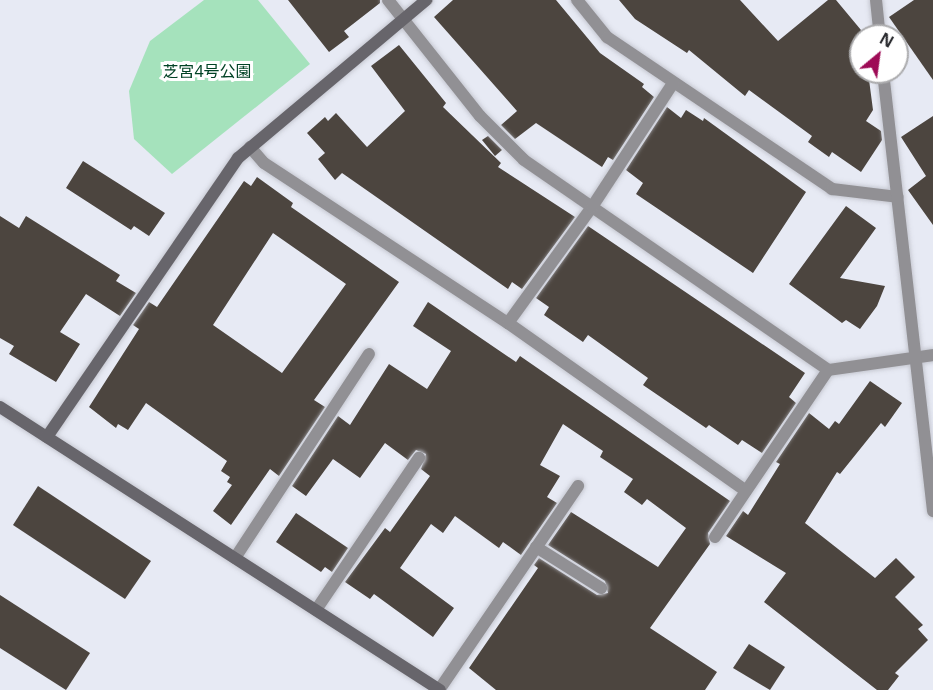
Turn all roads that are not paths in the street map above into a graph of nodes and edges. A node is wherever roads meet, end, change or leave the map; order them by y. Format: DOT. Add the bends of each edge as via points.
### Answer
graph roads {
  1 [pos="388,0"];
  2 [pos="426,0"];
  3 [pos="578,0"];
  4 [pos="876,0"];
  5 [pos="403,19"];
  6 [pos="879,24"];
  7 [pos="673,83"];
  8 [pos="884,84"];
  9 [pos="250,147"];
  10 [pos="898,197"];
  11 [pos="592,207"];
  12 [pos="508,323"];
  13 [pos="369,354"];
  14 [pos="933,355"];
  15 [pos="916,357"];
  16 [pos="828,370"];
  17 [pos="0,407"];
  18 [pos="46,437"];
  19 [pos="419,458"];
  20 [pos="578,486"];
  21 [pos="746,491"];
  22 [pos="933,511"];
  23 [pos="716,537"];
  24 [pos="536,547"];
  25 [pos="235,558"];
  26 [pos="601,588"];
  27 [pos="316,610"];
  28 [pos="439,690"];
  1 -- 5 [label="street"];
  2 -- 5 [label="street"];
  3 -- 7 [label="street" via="608,37"];
  4 -- 6 [label="street"];
  5 -- 9 [label="street"];
  5 -- 11 [label="street" via="503,141"];
  7 -- 10 [label="street" via="832,189"];
  7 -- 11 [label="street"];
  8 -- 10 [label="street"];
  9 -- 12 [label="street" via="264,163"];
  9 -- 18 [label="street" via="202,205"];
  10 -- 15 [label="street"];
  11 -- 12 [label="street"];
  11 -- 16 [label="street"];
  12 -- 21 [label="street"];
  13 -- 25 [label="street"];
  14 -- 15 [label="street"];
  15 -- 16 [label="street"];
  15 -- 22 [label="street"];
  16 -- 21 [label="street"];
  17 -- 18 [label="street"];
  18 -- 25 [label="street"];
  19 -- 27 [label="street"];
  20 -- 24 [label="street"];
  21 -- 23 [label="street"];
  24 -- 26 [label="street"];
  24 -- 28 [label="street"];
  25 -- 27 [label="street"];
  27 -- 28 [label="street"];
}
